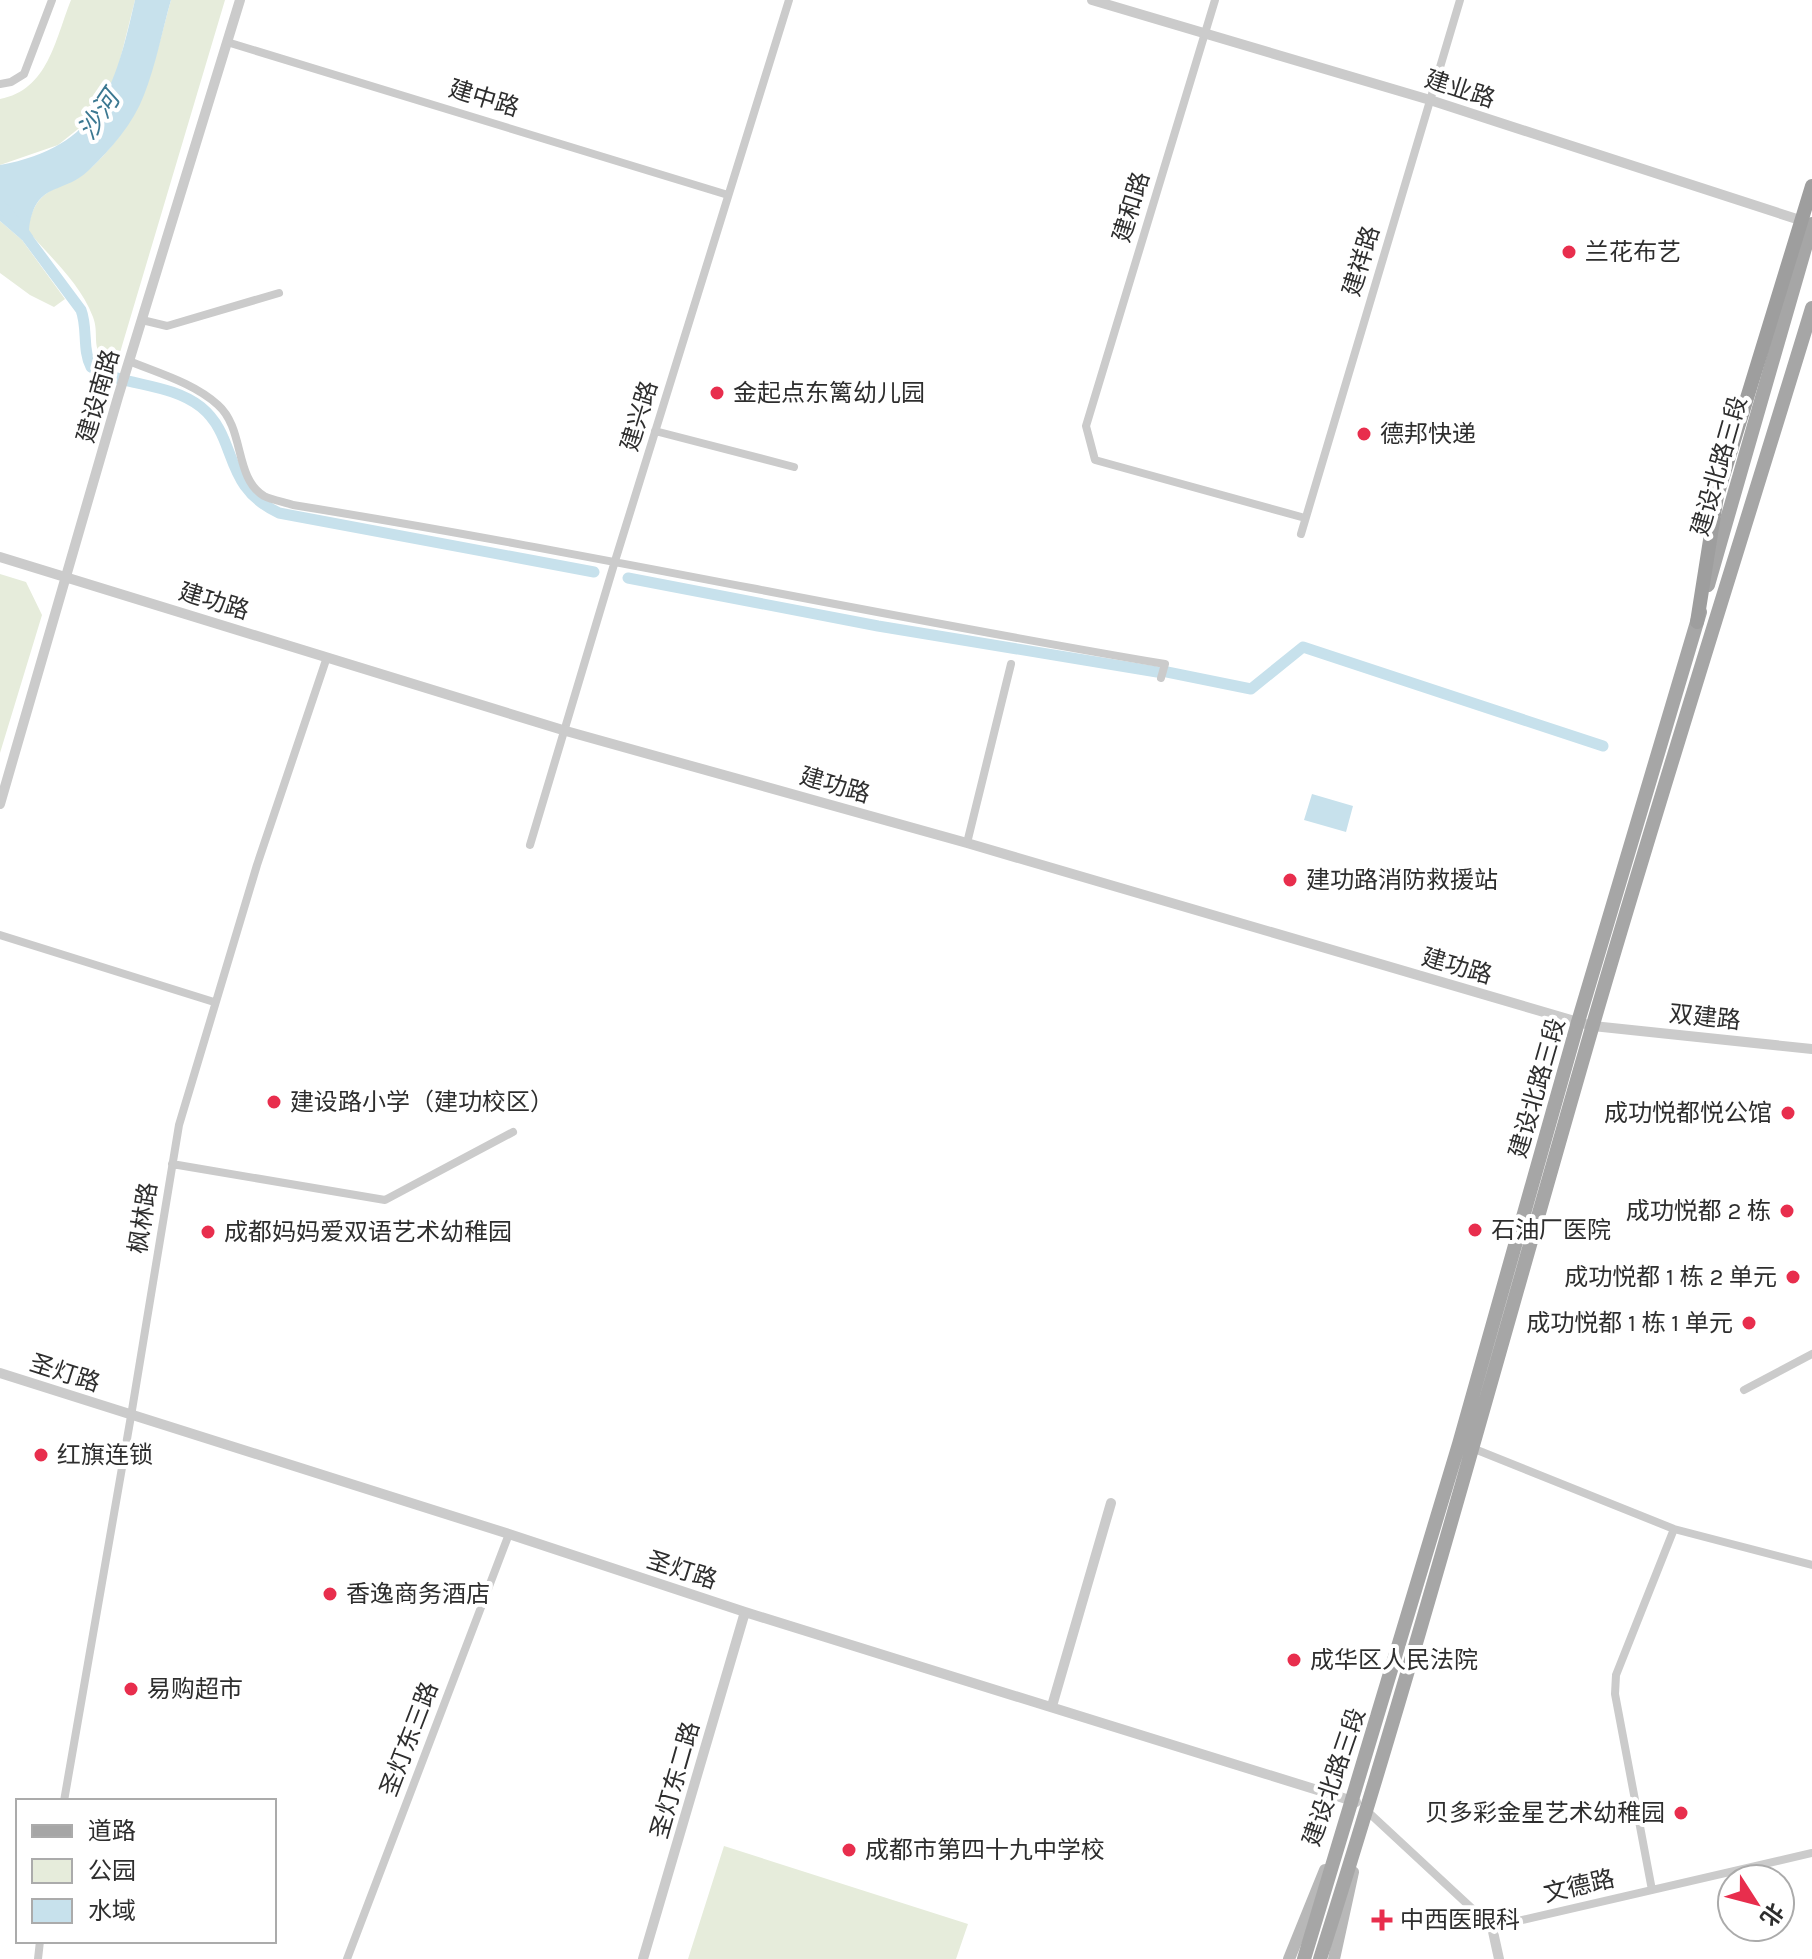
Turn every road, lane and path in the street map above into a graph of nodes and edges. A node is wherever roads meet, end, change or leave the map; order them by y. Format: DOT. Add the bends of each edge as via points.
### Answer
graph roads {
  1 [pos="52,0"];
  2 [pos="240,0"];
  3 [pos="789,0"];
  4 [pos="1092,0"];
  5 [pos="1215,0"];
  6 [pos="1460,0"];
  7 [pos="1205,33"];
  8 [pos="227,42"];
  9 [pos="0,84"];
  10 [pos="1430,100"];
  11 [pos="1812,186"];
  12 [pos="728,195"];
  13 [pos="1812,224"];
  14 [pos="279,293"];
  15 [pos="1812,308"];
  16 [pos="142,320"];
  17 [pos="129,363"];
  18 [pos="655,431"];
  19 [pos="794,467"];
  20 [pos="1305,518"];
  21 [pos="1301,534"];
  22 [pos="0,557"];
  23 [pos="615,561"];
  24 [pos="67,578"];
  25 [pos="1697,622"];
  26 [pos="327,657"];
  27 [pos="1011,664"];
  28 [pos="1161,678"];
  29 [pos="566,731"];
  30 [pos="0,804"];
  31 [pos="967,843"];
  32 [pos="530,845"];
  33 [pos="0,935"];
  34 [pos="214,1002"];
  35 [pos="1586,1024"];
  36 [pos="1812,1049"];
  37 [pos="513,1132"];
  38 [pos="172,1164"];
  39 [pos="1812,1354"];
  40 [pos="0,1373"];
  41 [pos="1744,1390"];
  42 [pos="131,1416"];
  43 [pos="1467,1446"];
  44 [pos="1111,1503"];
  45 [pos="1674,1529"];
  46 [pos="509,1534"];
  47 [pos="1812,1565"];
  48 [pos="745,1612"];
  49 [pos="1052,1706"];
  50 [pos="64,1799"];
  51 [pos="1353,1800"];
  52 [pos="1367,1811"];
  53 [pos="1812,1853"];
  54 [pos="1652,1890"];
  55 [pos="1492,1927"];
  56 [pos="347,1959"];
  57 [pos="643,1959"];
  58 [pos="1289,1959"];
  59 [pos="1304,1959"];
  60 [pos="1320,1959"];
  61 [pos="1334,1959"];
  62 [pos="1499,1959"];
  1 -- 9 [label="street" via="24,74"];
  2 -- 8 [label="street, 建设南路"];
  3 -- 12 [label="street, 建兴路"];
  4 -- 7 [label="street, 建业路"];
  5 -- 7 [label="street, 建和路"];
  6 -- 10 [label="street, 建祥路"];
  7 -- 10 [label="street, 建业路"];
  7 -- 20 [label="street, 建和路" via="1086,426 1095,460"];
  8 -- 12 [label="street, 建中路"];
  8 -- 16 [label="street, 建设南路"];
  10 -- 13 [label="street, 建业路"];
  10 -- 20 [label="street, 建祥路"];
  11 -- 25 [label="highway" via="1717,496"];
  12 -- 18 [label="street, 建兴路"];
  13 -- 25 [label="main road, 建设北路三段"];
  14 -- 16 [label="street" via="167,326"];
  15 -- 35 [label="main road, 建设北路三段"];
  16 -- 17 [label="street, 建设南路"];
  17 -- 23 [label="street" via="197,390 219,406 234,426 247,479 263,495 293,505"];
  17 -- 24 [label="street, 建设南路"];
  18 -- 19 [label="street"];
  18 -- 23 [label="street, 建兴路"];
  20 -- 21 [label="street, 建祥路"];
  22 -- 24 [label="street, 建功路"];
  23 -- 28 [label="street" via="1165,664"];
  23 -- 29 [label="street, 建兴路"];
  24 -- 26 [label="street, 建功路"];
  24 -- 30 [label="street, 建设南路"];
  25 -- 35 [label="main road, 建设北路三段"];
  26 -- 29 [label="street, 建功路"];
  26 -- 34 [label="street, 枫林路"];
  27 -- 31 [label="street"];
  29 -- 31 [label="street, 建功路"];
  29 -- 32 [label="street, 建兴路"];
  31 -- 35 [label="street, 建功路"];
  33 -- 34 [label="street"];
  34 -- 38 [label="street, 枫林路"];
  35 -- 36 [label="street, 双建路"];
  35 -- 43 [label="main road, 建设北路三段"];
  37 -- 38 [label="street" via="385,1200"];
  38 -- 42 [label="street, 枫林路"];
  39 -- 41 [label="street"];
  40 -- 42 [label="street, 圣灯路"];
  42 -- 46 [label="street, 圣灯路"];
  42 -- 50 [label="street, 枫林路"];
  43 -- 45 [label="street"];
  43 -- 51 [label="main road, 建设北路三段"];
  43 -- 52 [label="main road, 建设北路三段"];
  44 -- 49 [label="street"];
  45 -- 47 [label="street"];
  45 -- 54 [label="street" via="1616,1675 1615,1694"];
  46 -- 48 [label="street, 圣灯路"];
  46 -- 56 [label="street, 圣灯东三路"];
  48 -- 49 [label="street, 圣灯路"];
  48 -- 57 [label="street, 圣灯东二路"];
  49 -- 51 [label="street, 圣灯路"];
  51 -- 52 [label="street"];
  51 -- 58 [label="main road, 建设北路三段"];
  51 -- 59 [label="main road"];
  52 -- 55 [label="street"];
  52 -- 60 [label="main road"];
  52 -- 61 [label="main road, 建设北路三段"];
  53 -- 54 [label="street, 文德路"];
  54 -- 55 [label="street, 文德路"];
  55 -- 62 [label="street"];
}
